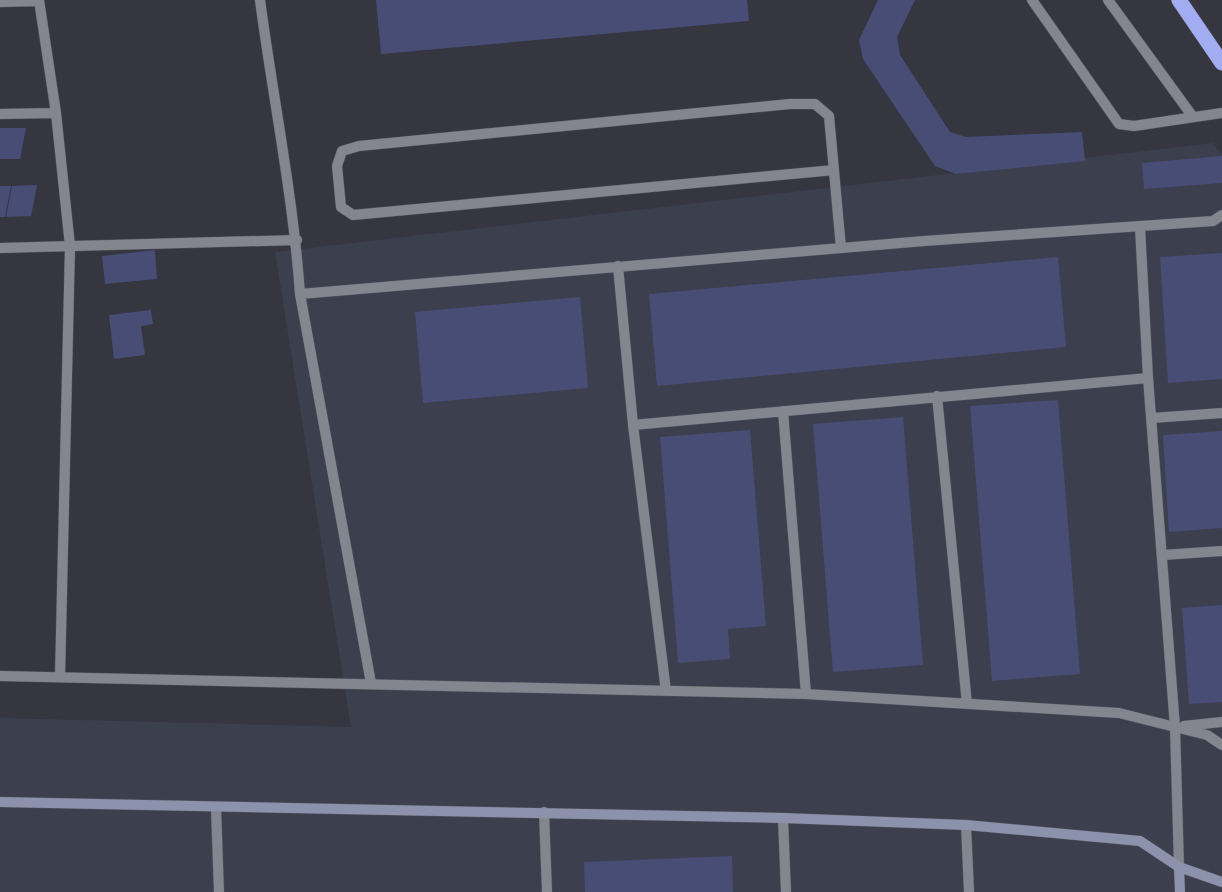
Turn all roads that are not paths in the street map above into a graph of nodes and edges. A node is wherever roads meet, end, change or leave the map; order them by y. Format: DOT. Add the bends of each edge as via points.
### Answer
graph roads {
  1 [pos="39,0"];
  2 [pos="260,0"];
  3 [pos="1032,0"];
  4 [pos="1108,0"];
  5 [pos="1179,0"];
  6 [pos="0,2"];
  7 [pos="1222,63"];
  8 [pos="56,113"];
  9 [pos="1222,113"];
  10 [pos="0,114"];
  11 [pos="1193,117"];
  12 [pos="834,170"];
  13 [pos="1222,215"];
  14 [pos="1140,227"];
  15 [pos="297,240"];
  16 [pos="70,246"];
  17 [pos="0,248"];
  18 [pos="841,248"];
  19 [pos="618,266"];
  20 [pos="300,294"];
  21 [pos="1148,378"];
  22 [pos="937,396"];
  23 [pos="783,411"];
  24 [pos="1222,412"];
  25 [pos="1152,418"];
  26 [pos="633,425"];
  27 [pos="1222,551"];
  28 [pos="1163,555"];
  29 [pos="0,676"];
  30 [pos="60,677"];
  31 [pos="371,683"];
  32 [pos="666,691"];
  33 [pos="806,694"];
  34 [pos="967,704"];
  35 [pos="1222,722"];
  36 [pos="1175,727"];
  37 [pos="1222,745"];
  38 [pos="0,802"];
  39 [pos="216,808"];
  40 [pos="544,812"];
  41 [pos="783,818"];
  42 [pos="966,825"];
  43 [pos="1179,867"];
  44 [pos="1222,882"];
  45 [pos="219,892"];
  46 [pos="547,892"];
  47 [pos="786,892"];
  48 [pos="969,892"];
  49 [pos="1180,892"];
  1 -- 6 [label="street"];
  1 -- 8 [label="street"];
  2 -- 15 [label="street"];
  3 -- 11 [label="street" via="1119,124 1134,126"];
  4 -- 11 [label="street"];
  5 -- 7 [label="highway"];
  8 -- 10 [label="street"];
  8 -- 16 [label="street"];
  9 -- 11 [label="street"];
  12 -- 12 [label="street" via="829,116 815,104 359,146 342,151 337,166 341,207 353,214"];
  12 -- 18 [label="street"];
  13 -- 14 [label="street" via="1213,221"];
  14 -- 18 [label="street"];
  14 -- 21 [label="street"];
  15 -- 16 [label="street"];
  15 -- 20 [label="street"];
  16 -- 17 [label="street"];
  16 -- 30 [label="street"];
  18 -- 19 [label="street"];
  19 -- 20 [label="street"];
  19 -- 26 [label="street"];
  20 -- 31 [label="street"];
  21 -- 22 [label="street"];
  21 -- 25 [label="street"];
  22 -- 23 [label="street"];
  22 -- 34 [label="street"];
  23 -- 26 [label="street"];
  23 -- 33 [label="street"];
  24 -- 25 [label="street"];
  25 -- 28 [label="street"];
  26 -- 32 [label="street"];
  27 -- 28 [label="street"];
  28 -- 36 [label="street"];
  29 -- 30 [label="street"];
  30 -- 31 [label="street"];
  31 -- 32 [label="street"];
  32 -- 33 [label="street"];
  33 -- 34 [label="street"];
  34 -- 36 [label="street" via="1119,713"];
  35 -- 36 [label="street"];
  36 -- 37 [label="street" via="1207,735"];
  36 -- 43 [label="street"];
  38 -- 39 [label="main road"];
  39 -- 40 [label="main road"];
  39 -- 45 [label="street"];
  40 -- 41 [label="main road"];
  40 -- 46 [label="street"];
  41 -- 42 [label="main road"];
  41 -- 47 [label="street"];
  42 -- 43 [label="main road" via="1140,841"];
  42 -- 48 [label="street"];
  43 -- 44 [label="main road"];
  43 -- 49 [label="main road"];
}
